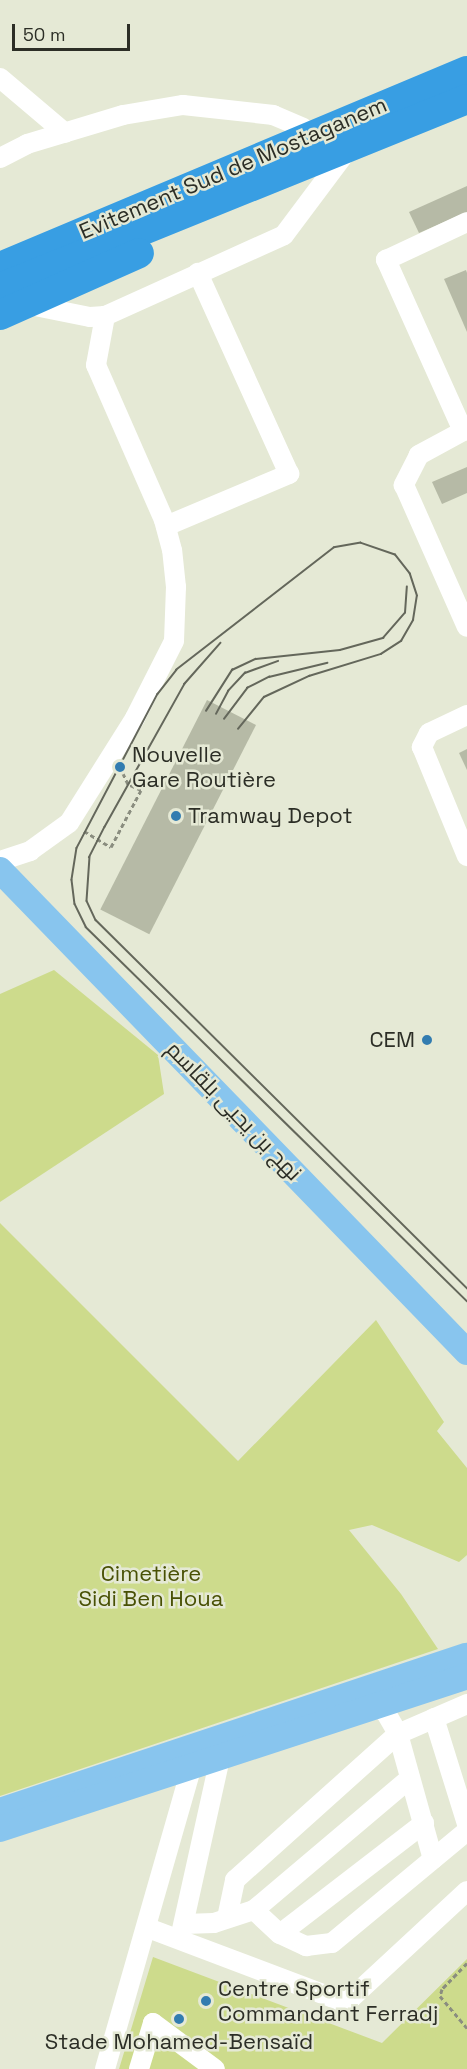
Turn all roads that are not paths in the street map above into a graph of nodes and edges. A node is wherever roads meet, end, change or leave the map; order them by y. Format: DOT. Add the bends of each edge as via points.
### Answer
graph roads {
  1 [pos="467,70"];
  2 [pos="0,78"];
  3 [pos="467,99"];
  4 [pos="356,117"];
  5 [pos="303,128"];
  6 [pos="64,133"];
  7 [pos="350,147"];
  8 [pos="0,158"];
  9 [pos="467,222"];
  10 [pos="0,247"];
  11 [pos="0,267"];
  12 [pos="198,273"];
  13 [pos="0,288"];
  14 [pos="12,310"];
  15 [pos="105,316"];
  16 [pos="465,430"];
  17 [pos="166,526"];
  18 [pos="467,627"];
  19 [pos="467,715"];
  20 [pos="467,856"];
  21 [pos="0,861"];
  22 [pos="0,870"];
  23 [pos="467,1352"];
  24 [pos="467,1656"];
  25 [pos="467,1676"];
  26 [pos="467,1704"];
  27 [pos="375,1706"];
  28 [pos="434,1718"];
  29 [pos="398,1734"];
  30 [pos="219,1748"];
  31 [pos="190,1758"];
  32 [pos="410,1778"];
  33 [pos="0,1811"];
  34 [pos="423,1823"];
  35 [pos="467,1824"];
  36 [pos="0,1829"];
  37 [pos="467,1831"];
  38 [pos="433,1859"];
  39 [pos="467,1891"];
  40 [pos="254,1910"];
  41 [pos="227,1918"];
  42 [pos="148,1928"];
  43 [pos="182,1932"];
  44 [pos="280,1934"];
  45 [pos="105,2069"];
  46 [pos="139,2069"];
  47 [pos="215,2069"];
  1 -- 4 [label="highway, Evitement Sud de Mostaganem"];
  2 -- 6 [label="street"];
  3 -- 7 [label="highway, Evitement Sud de Mostaganem"];
  4 -- 5 [label="highway"];
  4 -- 11 [label="highway, Evitement Sud de Mostaganem"];
  5 -- 6 [label="street" via="273,115 183,105 123,115"];
  5 -- 10 [label="highway"];
  6 -- 8 [label="street" via="27,144"];
  7 -- 12 [label="street" via="284,235"];
  7 -- 13 [label="highway, Evitement Sud de Mostaganem"];
  7 -- 14 [label="highway" via="279,190"];
  9 -- 16 [label="street" via="386,260"];
  12 -- 15 [label="street"];
  12 -- 17 [label="street" via="289,474"];
  14 -- 15 [label="street"];
  15 -- 17 [label="street" via="94,358 98,374"];
  16 -- 18 [label="street" via="419,455 404,485"];
  17 -- 21 [label="street" via="176,587 174,641 135,718 69,822 30,852"];
  19 -- 20 [label="street" via="429,733 422,747"];
  22 -- 23 [label="main road, نهج بن يحيى بلقاسم"];
  24 -- 30 [label="main road"];
  25 -- 27 [label="main road"];
  26 -- 28 [label="street"];
  27 -- 29 [label="street" via="386,1713"];
  27 -- 30 [label="main road"];
  28 -- 29 [label="street"];
  28 -- 35 [label="street"];
  29 -- 32 [label="street"];
  29 -- 41 [label="street" via="235,1880"];
  30 -- 31 [label="main road"];
  30 -- 43 [label="street"];
  31 -- 33 [label="main road"];
  31 -- 36 [label="main road"];
  31 -- 42 [label="street"];
  32 -- 34 [label="street"];
  32 -- 40 [label="street"];
  34 -- 38 [label="street"];
  34 -- 44 [label="street"];
  37 -- 38 [label="street"];
  38 -- 44 [label="street" via="332,1943 306,1946"];
  39 -- 43 [label="street" via="346,2003"];
  40 -- 41 [label="street"];
  40 -- 44 [label="street"];
  41 -- 43 [label="street"];
  42 -- 43 [label="street"];
  42 -- 45 [label="street"];
  46 -- 47 [label="street" via="153,2023"];
}
